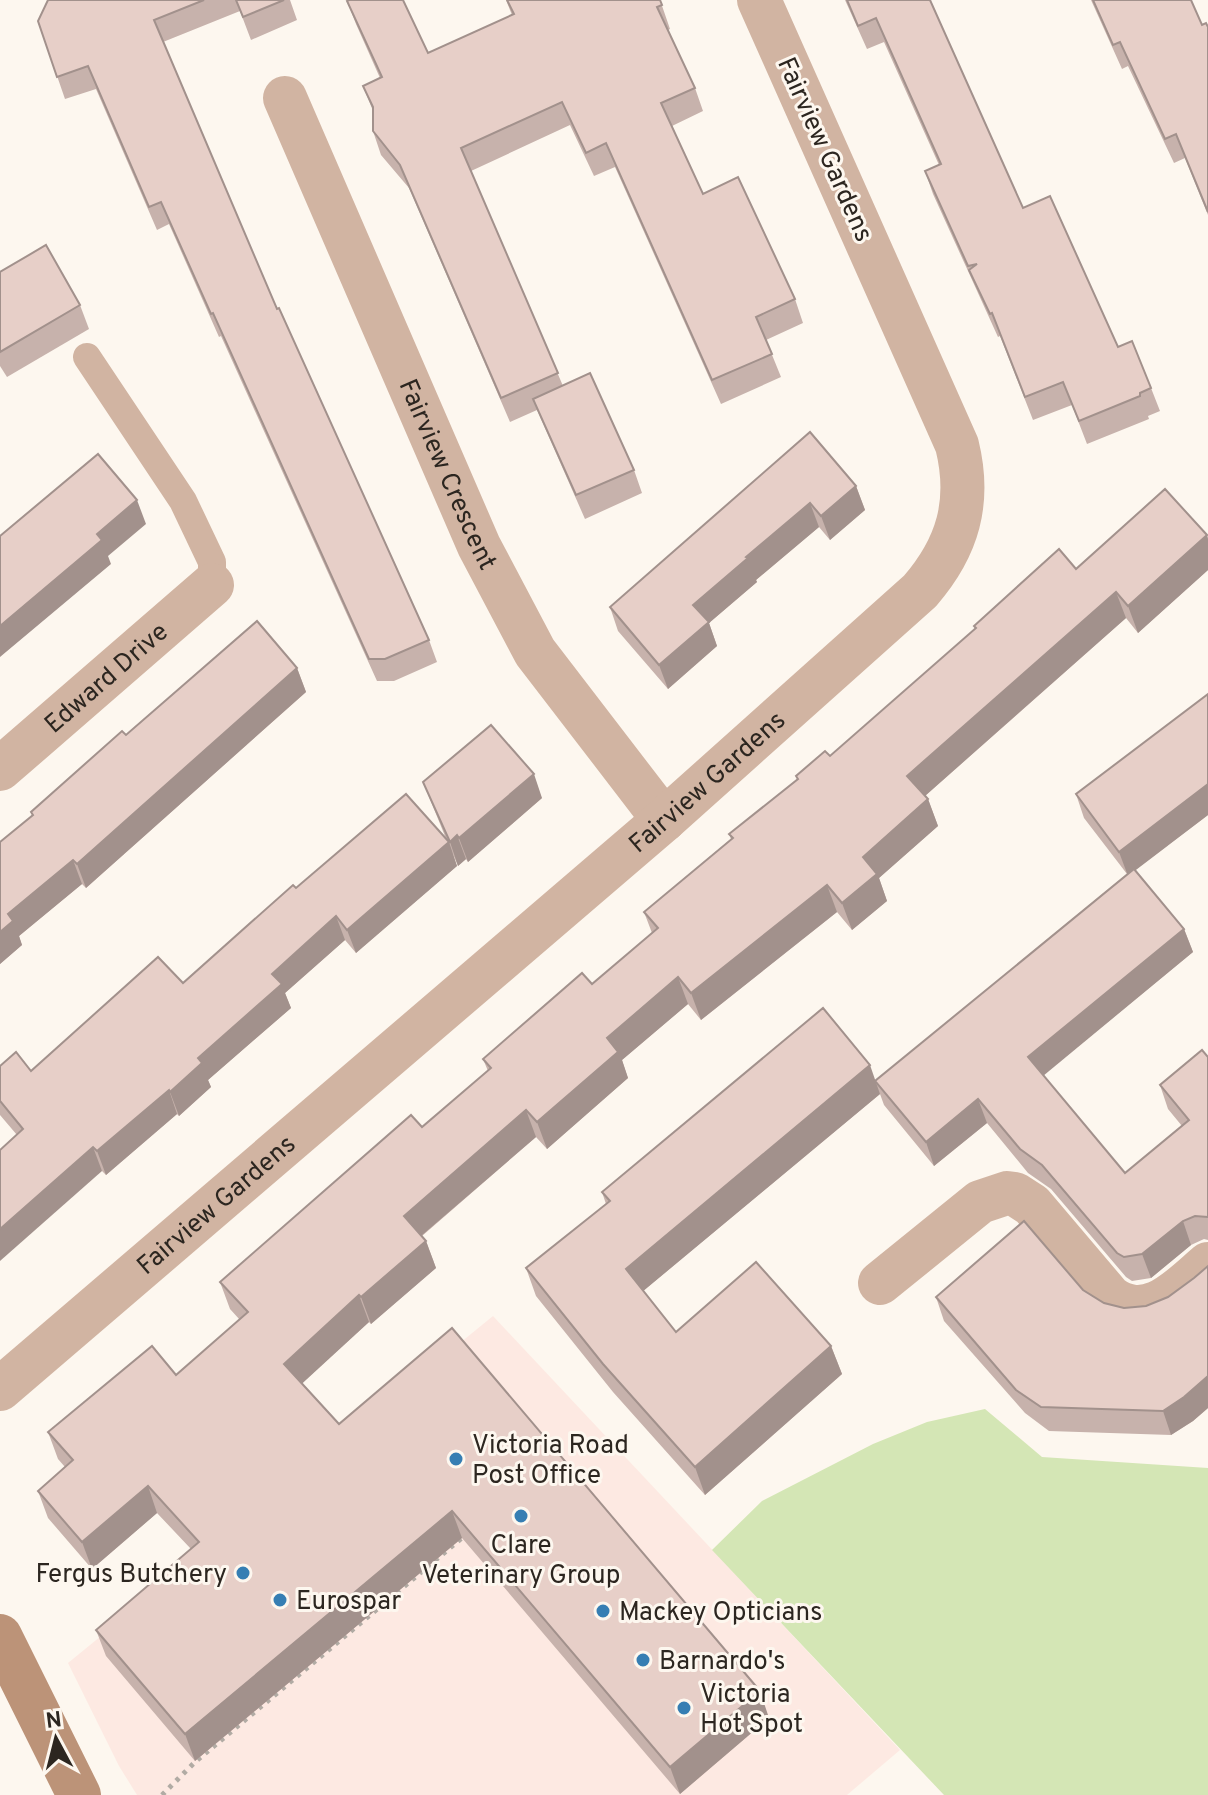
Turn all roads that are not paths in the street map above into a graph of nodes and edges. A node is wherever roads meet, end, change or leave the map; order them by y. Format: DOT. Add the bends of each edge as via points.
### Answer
graph roads {
  1 [pos="759,0"];
  2 [pos="285,98"];
  3 [pos="87,357"];
  4 [pos="212,585"];
  5 [pos="0,769"];
  6 [pos="664,820"];
  7 [pos="1208,1264"];
  8 [pos="880,1283"];
  9 [pos="0,1389"];
  10 [pos="0,1636"];
  11 [pos="79,1795"];
  1 -- 6 [label="street, Fairview Gardens" via="952,431 963,472 962,503 951,547 920,591"];
  2 -- 6 [label="street, Fairview Crescent" via="479,546 535,652"];
  3 -- 4 [label="lane" via="183,501 212,562"];
  4 -- 5 [label="street, Edward Drive"];
  6 -- 9 [label="street, Fairview Gardens"];
  7 -- 8 [label="street" via="1152,1307 1123,1305 1110,1297 1028,1201 1007,1193 980,1202"];
  10 -- 11 [label="street"];
}
